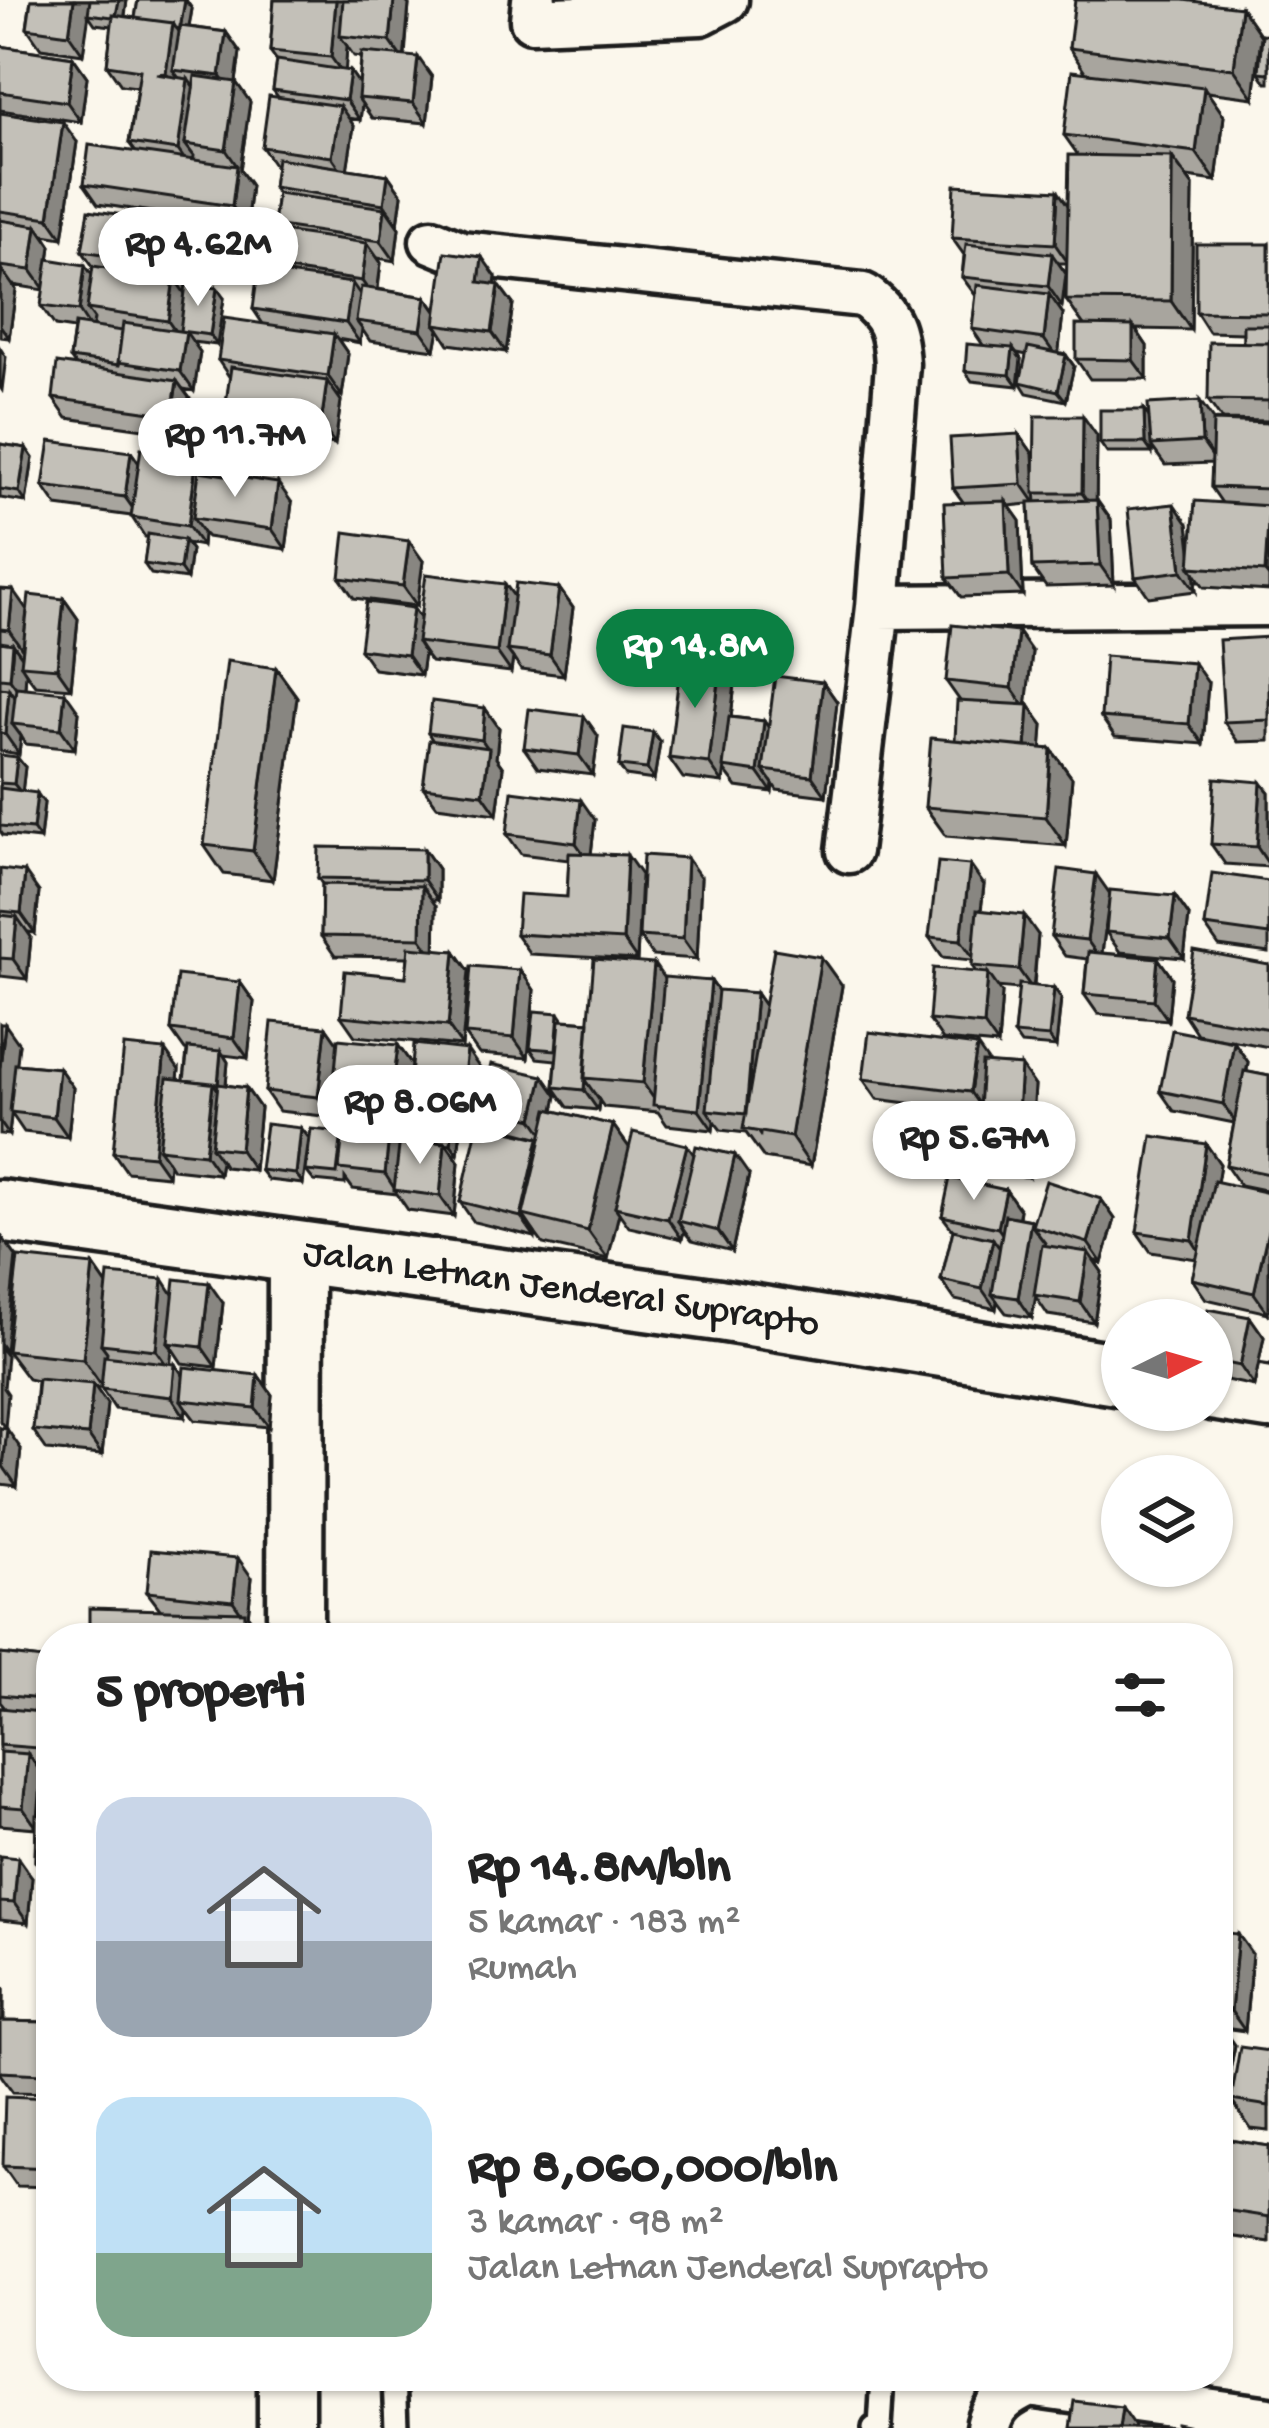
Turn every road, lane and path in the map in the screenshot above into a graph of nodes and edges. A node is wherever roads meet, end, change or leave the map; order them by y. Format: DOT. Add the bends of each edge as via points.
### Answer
graph roads {
  1 [pos="534,0"];
  2 [pos="726,0"];
  3 [pos="432,241"];
  4 [pos="1269,604"];
  5 [pos="878,607"];
  6 [pos="849,851"];
  7 [pos="0,1211"];
  8 [pos="296,1253"];
  9 [pos="1101,1372"];
  10 [pos="295,1623"];
  11 [pos="286,2391"];
  12 [pos="395,2391"];
  13 [pos="882,2391"];
  14 [pos="1016,2391"];
  15 [pos="1071,2391"];
  16 [pos="1269,2419"];
  17 [pos="286,2428"];
  18 [pos="396,2428"];
  19 [pos="874,2428"];
  20 [pos="988,2428"];
  1 -- 2 [label="street" via="532,20 701,13"];
  3 -- 5 [label="street" via="461,253 863,295 878,306 893,324 897,364"];
  4 -- 5 [label="street"];
  5 -- 6 [label="street"];
  7 -- 8 [label="main road, Jalan Letnan Jenderal Suprapto"];
  8 -- 9 [label="main road, Jalan Letnan Jenderal Suprapto"];
  8 -- 10 [label="street"];
  11 -- 17 [label="street"];
  12 -- 18 [label="lane"];
  13 -- 19 [label="lane"];
  14 -- 20 [label="street" via="990,2415"];
  15 -- 16 [label="street"];
}
